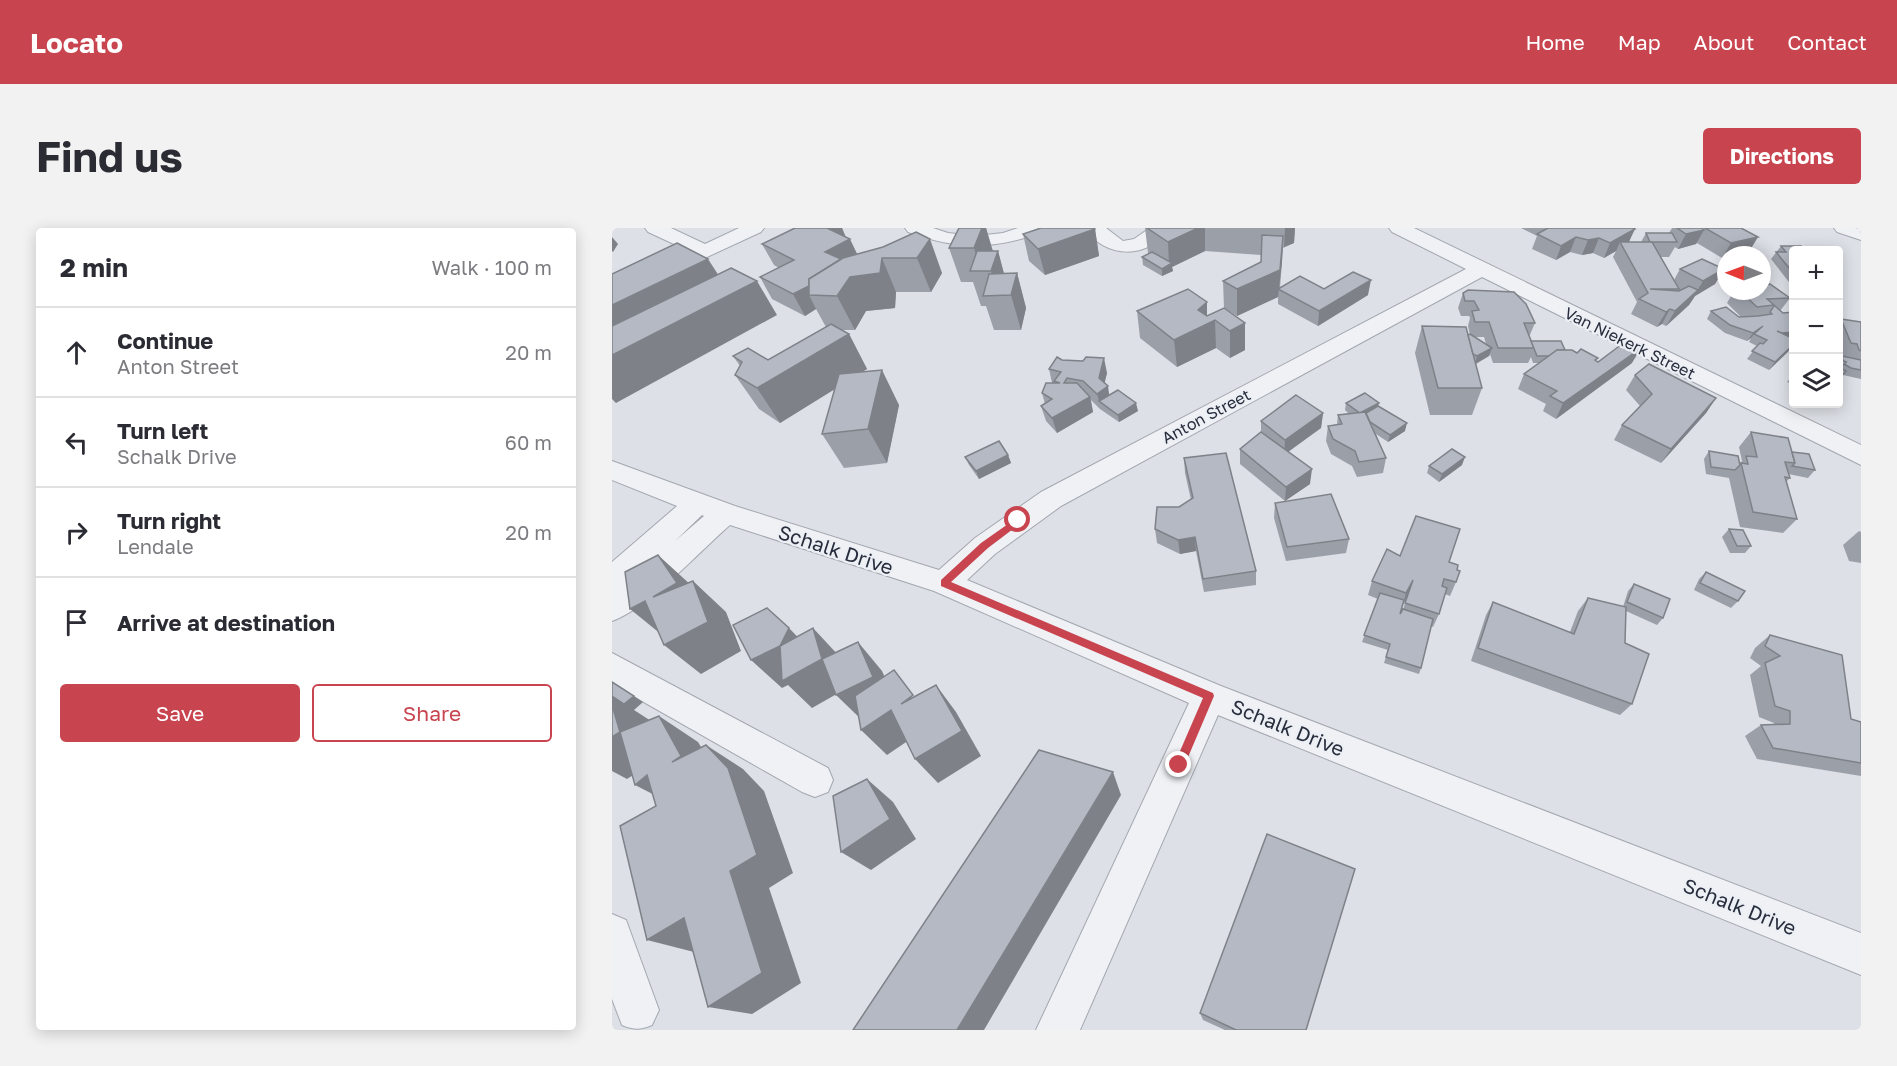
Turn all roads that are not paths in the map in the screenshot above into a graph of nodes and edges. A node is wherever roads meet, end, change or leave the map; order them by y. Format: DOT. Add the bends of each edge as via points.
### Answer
graph roads {
  1 [pos="655,228"];
  2 [pos="713,228"];
  3 [pos="754,228"];
  4 [pos="915,228"];
  5 [pos="1036,228"];
  6 [pos="1094,228"];
  7 [pos="1160,228"];
  8 [pos="1399,228"];
  9 [pos="1844,228"];
  10 [pos="1861,234"];
  11 [pos="683,241"];
  12 [pos="704,252"];
  13 [pos="1480,270"];
  14 [pos="612,274"];
  15 [pos="612,295"];
  16 [pos="1861,456"];
  17 [pos="612,470"];
  18 [pos="711,508"];
  19 [pos="944,583"];
  20 [pos="619,589"];
  21 [pos="612,668"];
  22 [pos="1209,696"];
  23 [pos="815,780"];
  24 [pos="612,934"];
  25 [pos="1861,954"];
  26 [pos="637,1010"];
  27 [pos="1058,1030"];
  1 -- 11 [label="street"];
  2 -- 11 [label="street"];
  3 -- 12 [label="street"];
  4 -- 5 [label="street" via="969,242 1001,239"];
  6 -- 7 [label="street" via="1116,246 1127,247 1137,245"];
  8 -- 13 [label="street, Van Niekerk Street"];
  9 -- 10 [label="street"];
  11 -- 12 [label="street"];
  11 -- 14 [label="street"];
  12 -- 15 [label="street"];
  13 -- 16 [label="street, Van Niekerk Street"];
  13 -- 19 [label="street, Anton Street" via="1051,499 985,546"];
  17 -- 18 [label="street, Schalk Drive"];
  18 -- 19 [label="street, Schalk Drive"];
  18 -- 20 [label="street"];
  19 -- 22 [label="street, Schalk Drive"];
  21 -- 23 [label="street"];
  22 -- 25 [label="street, Schalk Drive"];
  22 -- 27 [label="street"];
  24 -- 26 [label="street"];
}
